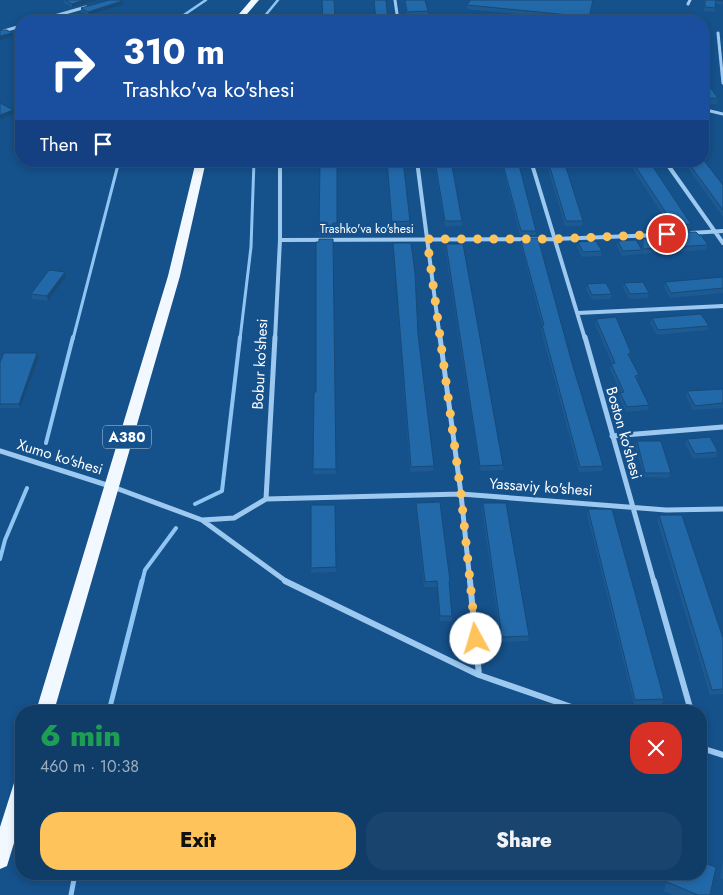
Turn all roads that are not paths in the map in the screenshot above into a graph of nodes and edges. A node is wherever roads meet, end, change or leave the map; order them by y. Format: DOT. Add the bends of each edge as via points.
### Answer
graph roads {
  1 [pos="255,0"];
  2 [pos="395,0"];
  3 [pos="690,0"];
  4 [pos="688,4"];
  5 [pos="92,5"];
  6 [pos="58,15"];
  7 [pos="242,15"];
  8 [pos="397,15"];
  9 [pos="15,28"];
  10 [pos="0,32"];
  11 [pos="718,33"];
  12 [pos="722,70"];
  13 [pos="723,83"];
  14 [pos="709,111"];
  15 [pos="723,114"];
  16 [pos="200,167"];
  17 [pos="280,167"];
  18 [pos="418,167"];
  19 [pos="533,167"];
  20 [pos="669,167"];
  21 [pos="723,231"];
  22 [pos="715,232"];
  23 [pos="427,239"];
  24 [pos="555,239"];
  25 [pos="280,240"];
  26 [pos="723,243"];
  27 [pos="723,306"];
  28 [pos="578,314"];
  29 [pos="723,426"];
  30 [pos="612,436"];
  31 [pos="0,451"];
  32 [pos="113,487"];
  33 [pos="461,494"];
  34 [pos="266,499"];
  35 [pos="632,506"];
  36 [pos="723,509"];
  37 [pos="202,520"];
  38 [pos="479,676"];
  39 [pos="47,705"];
  40 [pos="565,705"];
  41 [pos="689,705"];
  42 [pos="707,750"];
  43 [pos="723,755"];
  44 [pos="15,808"];
  45 [pos="0,858"];
  1 -- 7 [label="highway"];
  2 -- 8 [label="street"];
  3 -- 4 [label="street"];
  5 -- 6 [label="street"];
  9 -- 10 [label="street"];
  11 -- 12 [label="street"];
  12 -- 13 [label="street"];
  14 -- 15 [label="street"];
  16 -- 32 [label="highway, A380" via="174,276"];
  17 -- 25 [label="street, Bobur ko'shesi"];
  18 -- 23 [label="street"];
  19 -- 24 [label="street, Boston ko'shesi"];
  20 -- 22 [label="street"];
  21 -- 22 [label="street, Trashko'va ko'shesi"];
  22 -- 24 [label="street, Trashko'va ko'shesi"];
  22 -- 26 [label="street"];
  23 -- 24 [label="street, Trashko'va ko'shesi"];
  23 -- 25 [label="street, Trashko'va ko'shesi"];
  23 -- 33 [label="street"];
  24 -- 28 [label="street, Boston ko'shesi"];
  25 -- 34 [label="street, Bobur ko'shesi"];
  27 -- 28 [label="street"];
  28 -- 30 [label="street, Boston ko'shesi"];
  29 -- 30 [label="street"];
  30 -- 35 [label="street, Boston ko'shesi"];
  31 -- 32 [label="street, Xumo ko'shesi"];
  32 -- 37 [label="street, Xumo ko'shesi"];
  32 -- 39 [label="highway, A380"];
  33 -- 34 [label="street, Yassaviy ko'shesi"];
  33 -- 35 [label="street, Yassaviy ko'shesi"];
  33 -- 38 [label="street"];
  34 -- 37 [label="street" via="234,518"];
  35 -- 36 [label="street, Yassaviy ko'shesi" via="683,512"];
  35 -- 41 [label="street, Boston ko'shesi"];
  37 -- 38 [label="street" via="292,586"];
  38 -- 40 [label="street"];
  42 -- 43 [label="street"];
  44 -- 45 [label="highway"];
}
